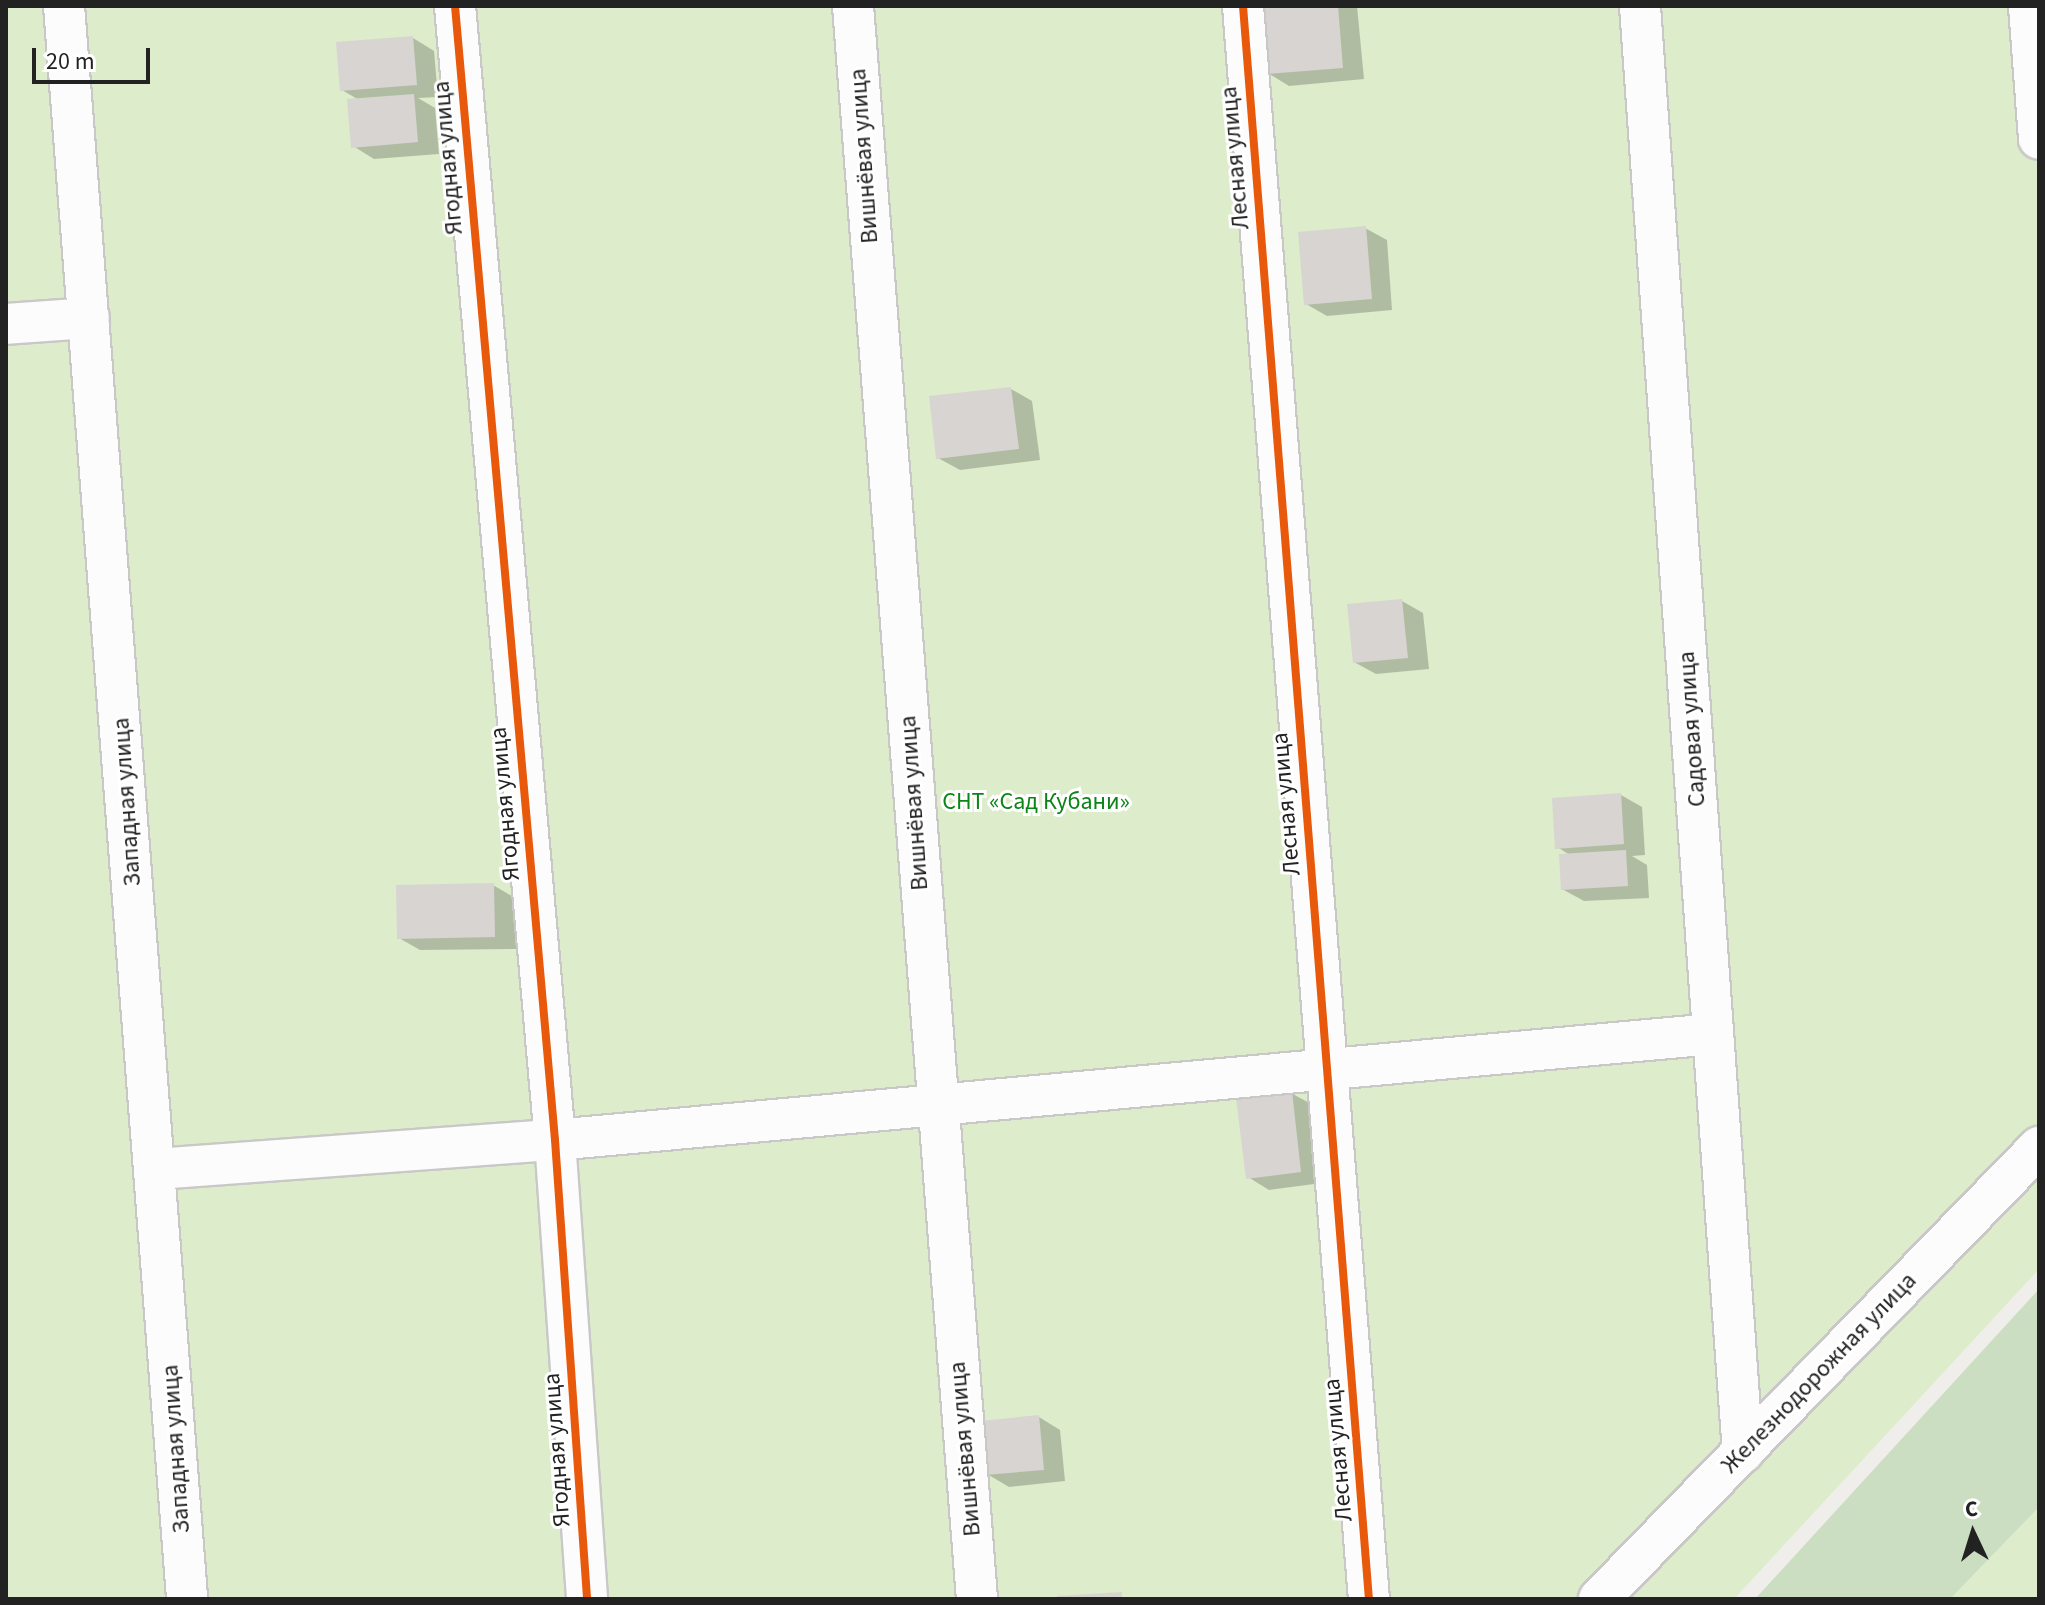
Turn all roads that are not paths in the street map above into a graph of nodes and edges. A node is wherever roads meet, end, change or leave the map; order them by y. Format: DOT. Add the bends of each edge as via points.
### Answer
graph roads {
  1 [pos="64,6"];
  2 [pos="455,6"];
  3 [pos="853,6"];
  4 [pos="1243,6"];
  5 [pos="1640,6"];
  6 [pos="2029,6"];
  7 [pos="2039,139"];
  8 [pos="89,318"];
  9 [pos="6,324"];
  10 [pos="1713,1034"];
  11 [pos="1327,1070"];
  12 [pos="937,1104"];
  13 [pos="555,1140"];
  14 [pos="2039,1147"];
  15 [pos="156,1169"];
  16 [pos="1743,1452"];
  17 [pos="187,1599"];
  18 [pos="587,1599"];
  19 [pos="977,1599"];
  20 [pos="1369,1599"];
  21 [pos="1599,1599"];
  1 -- 8 [label="street, Западная улица"];
  2 -- 13 [label="street, Ягодная улица"];
  3 -- 12 [label="street, Вишнёвая улица"];
  4 -- 11 [label="street, Лесная улица"];
  5 -- 10 [label="street, Садовая улица"];
  6 -- 7 [label="street"];
  8 -- 9 [label="street"];
  8 -- 15 [label="street, Западная улица"];
  10 -- 11 [label="street"];
  10 -- 16 [label="street, Садовая улица"];
  11 -- 12 [label="street"];
  11 -- 20 [label="street, Лесная улица"];
  12 -- 13 [label="street"];
  12 -- 19 [label="street, Вишнёвая улица"];
  13 -- 15 [label="street"];
  13 -- 18 [label="street, Ягодная улица"];
  14 -- 16 [label="street, Железнодорожная улица"];
  15 -- 17 [label="street, Западная улица"];
  16 -- 21 [label="street, Железнодорожная улица"];
}
